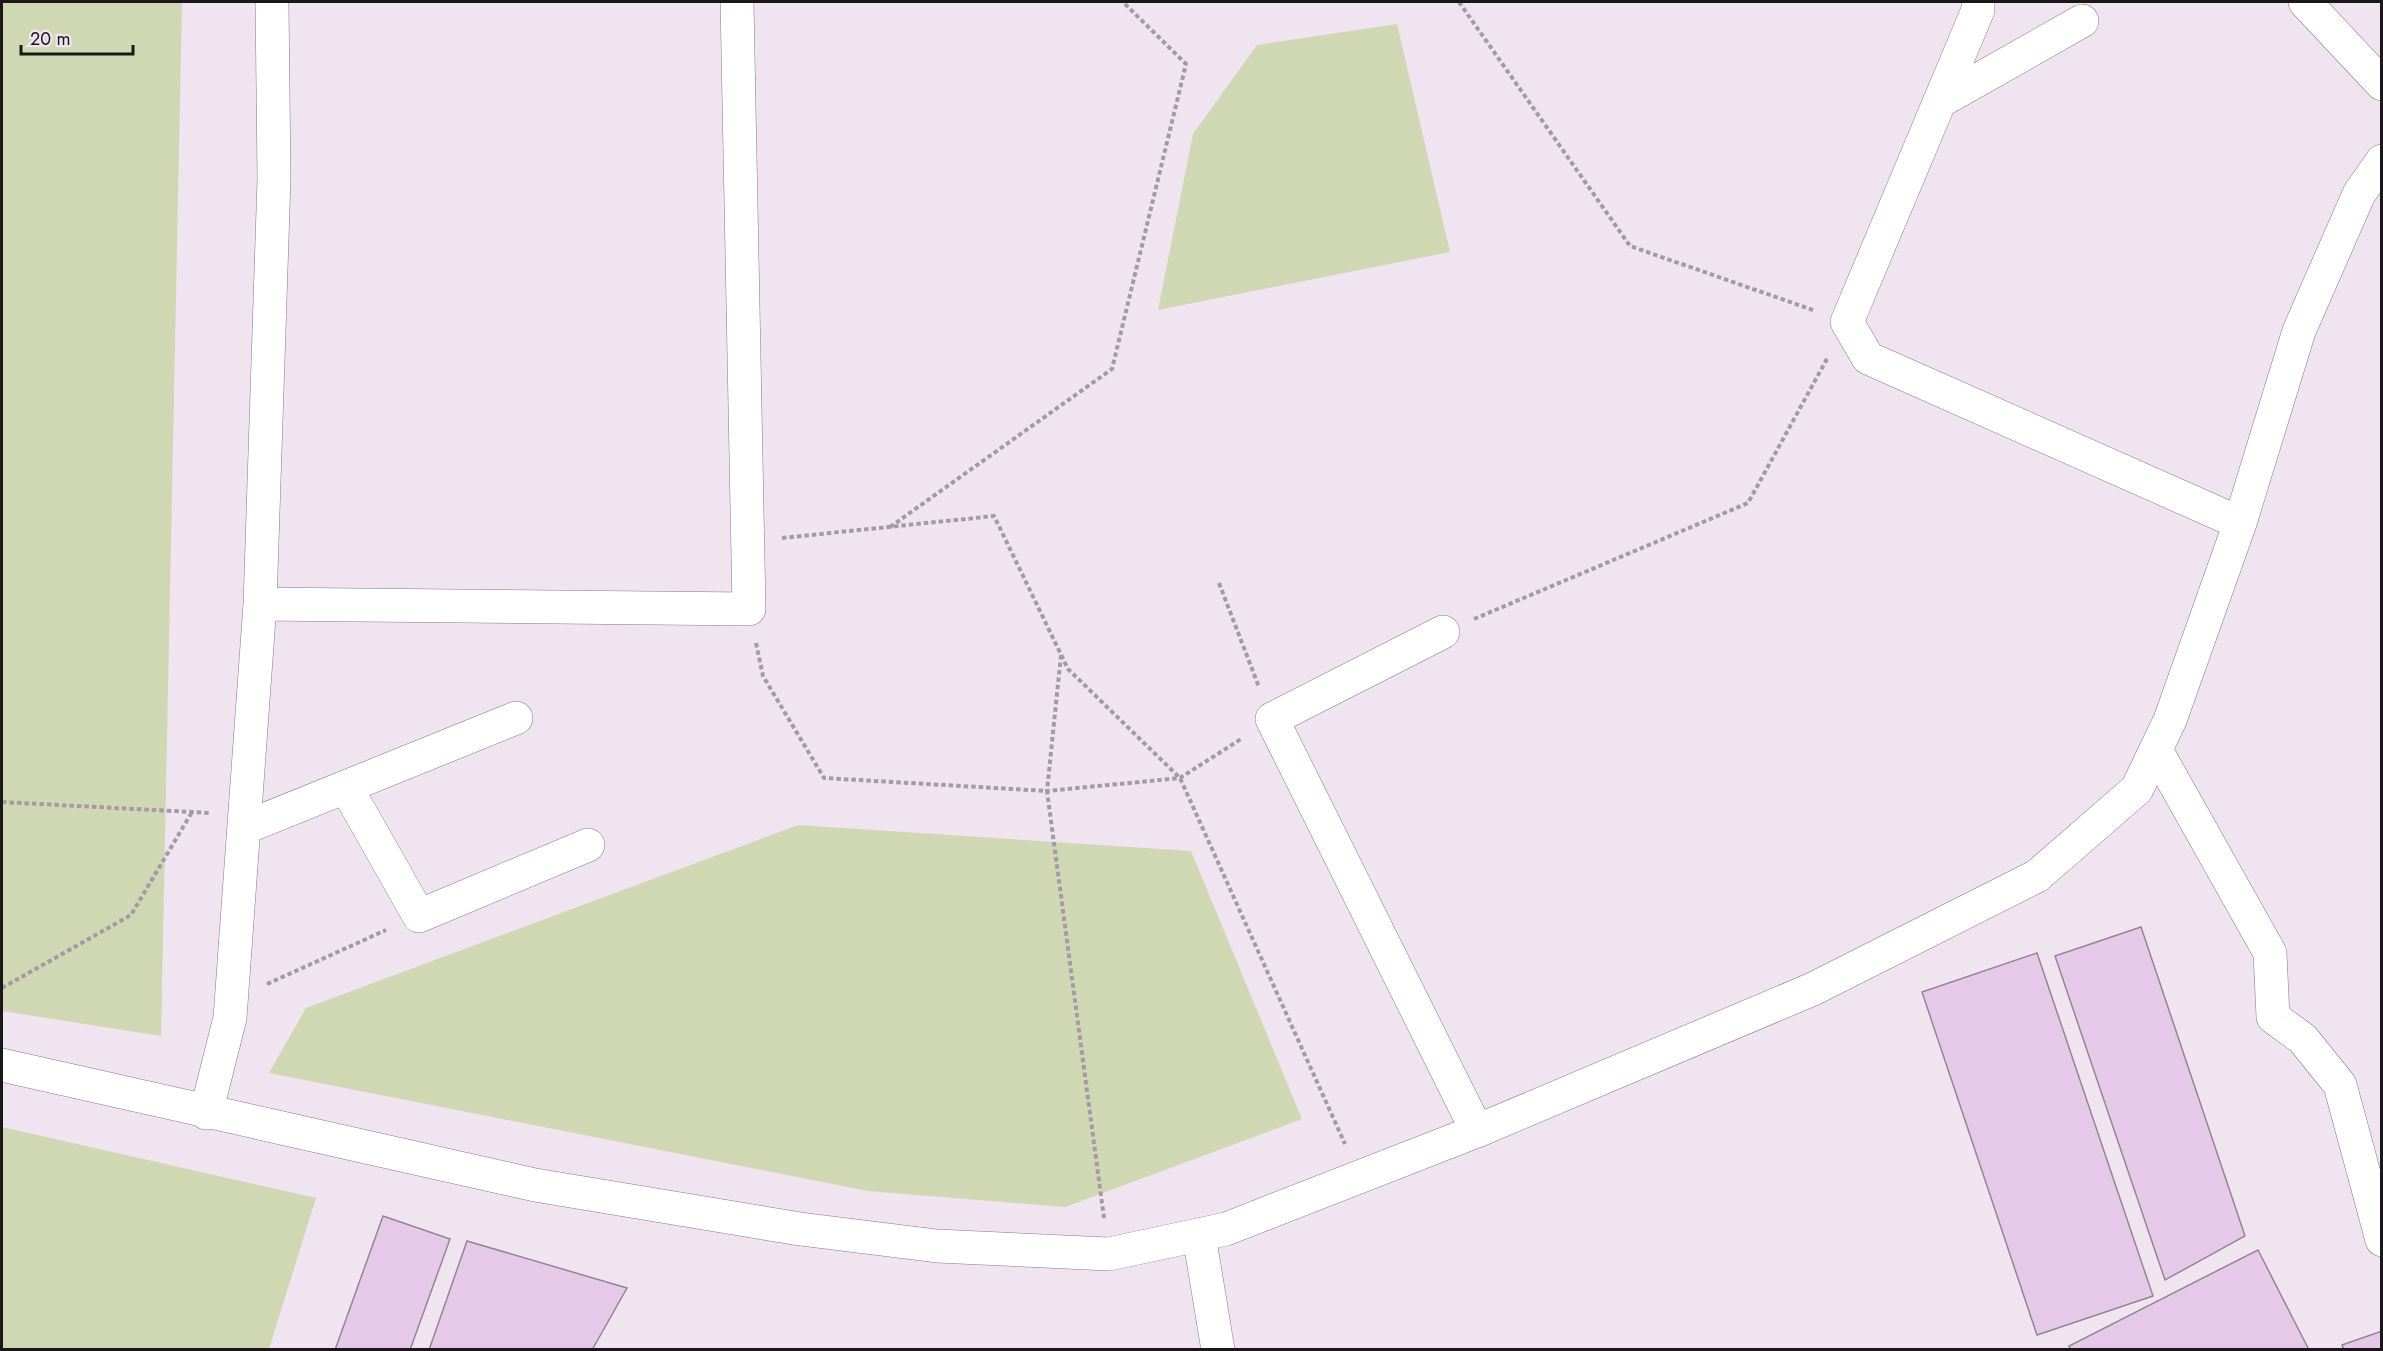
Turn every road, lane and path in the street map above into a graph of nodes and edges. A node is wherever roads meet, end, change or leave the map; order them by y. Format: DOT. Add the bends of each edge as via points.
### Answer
graph roads {
  1 [pos="272,2"];
  2 [pos="737,2"];
  3 [pos="1123,2"];
  4 [pos="1459,2"];
  5 [pos="1978,2"];
  6 [pos="2305,2"];
  7 [pos="2082,21"];
  8 [pos="2382,84"];
  9 [pos="1939,102"];
  10 [pos="2382,161"];
  11 [pos="1847,322"];
  12 [pos="2240,523"];
  13 [pos="890,528"];
  14 [pos="748,542"];
  15 [pos="1219,583"];
  16 [pos="260,604"];
  17 [pos="749,609"];
  18 [pos="1443,632"];
  19 [pos="1061,655"];
  20 [pos="516,718"];
  21 [pos="1272,719"];
  22 [pos="2156,750"];
  23 [pos="1180,778"];
  24 [pos="346,787"];
  25 [pos="1047,791"];
  26 [pos="2,802"];
  27 [pos="192,812"];
  28 [pos="244,822"];
  29 [pos="588,844"];
  30 [pos="418,916"];
  31 [pos="2,988"];
  32 [pos="231,1000"];
  33 [pos="2,1065"];
  34 [pos="206,1113"];
  35 [pos="1477,1131"];
  36 [pos="1360,1178"];
  37 [pos="1199,1235"];
  38 [pos="2382,1240"];
  39 [pos="1109,1254"];
  40 [pos="1218,1350"];
  1 -- 16 [label="street" via="274,180"];
  2 -- 14 [label="street"];
  3 -- 13 [label="path" via="1186,64 1112,369"];
  4 -- 11 [label="path" via="1630,246"];
  5 -- 9 [label="street"];
  6 -- 8 [label="street"];
  7 -- 9 [label="street"];
  9 -- 11 [label="street"];
  10 -- 12 [label="street" via="2359,194 2299,332"];
  11 -- 12 [label="street" via="1868,358"];
  11 -- 18 [label="path" via="1748,503"];
  12 -- 22 [label="street"];
  13 -- 14 [label="path"];
  13 -- 19 [label="path" via="994,516"];
  14 -- 17 [label="street"];
  15 -- 21 [label="path"];
  16 -- 17 [label="street"];
  16 -- 28 [label="street"];
  17 -- 25 [label="path" via="764,676 824,778"];
  18 -- 21 [label="street"];
  19 -- 23 [label="path" via="1068,669"];
  19 -- 25 [label="path"];
  20 -- 24 [label="street"];
  21 -- 23 [label="path"];
  21 -- 35 [label="street"];
  22 -- 35 [label="street" via="2137,789 2037,876 1813,988"];
  22 -- 38 [label="street" via="2270,953 2273,1017 2302,1039 2340,1085"];
  23 -- 25 [label="path"];
  23 -- 36 [label="path"];
  24 -- 28 [label="street"];
  24 -- 30 [label="street"];
  25 -- 39 [label="path"];
  26 -- 27 [label="path"];
  27 -- 28 [label="path"];
  27 -- 31 [label="path" via="131,915"];
  28 -- 32 [label="street"];
  29 -- 30 [label="street"];
  30 -- 32 [label="path"];
  32 -- 34 [label="street"];
  33 -- 34 [label="street"];
  34 -- 39 [label="street" via="535,1185 800,1229 937,1246"];
  35 -- 36 [label="street"];
  36 -- 37 [label="street" via="1227,1229"];
  37 -- 39 [label="street"];
  37 -- 40 [label="street"];
}
